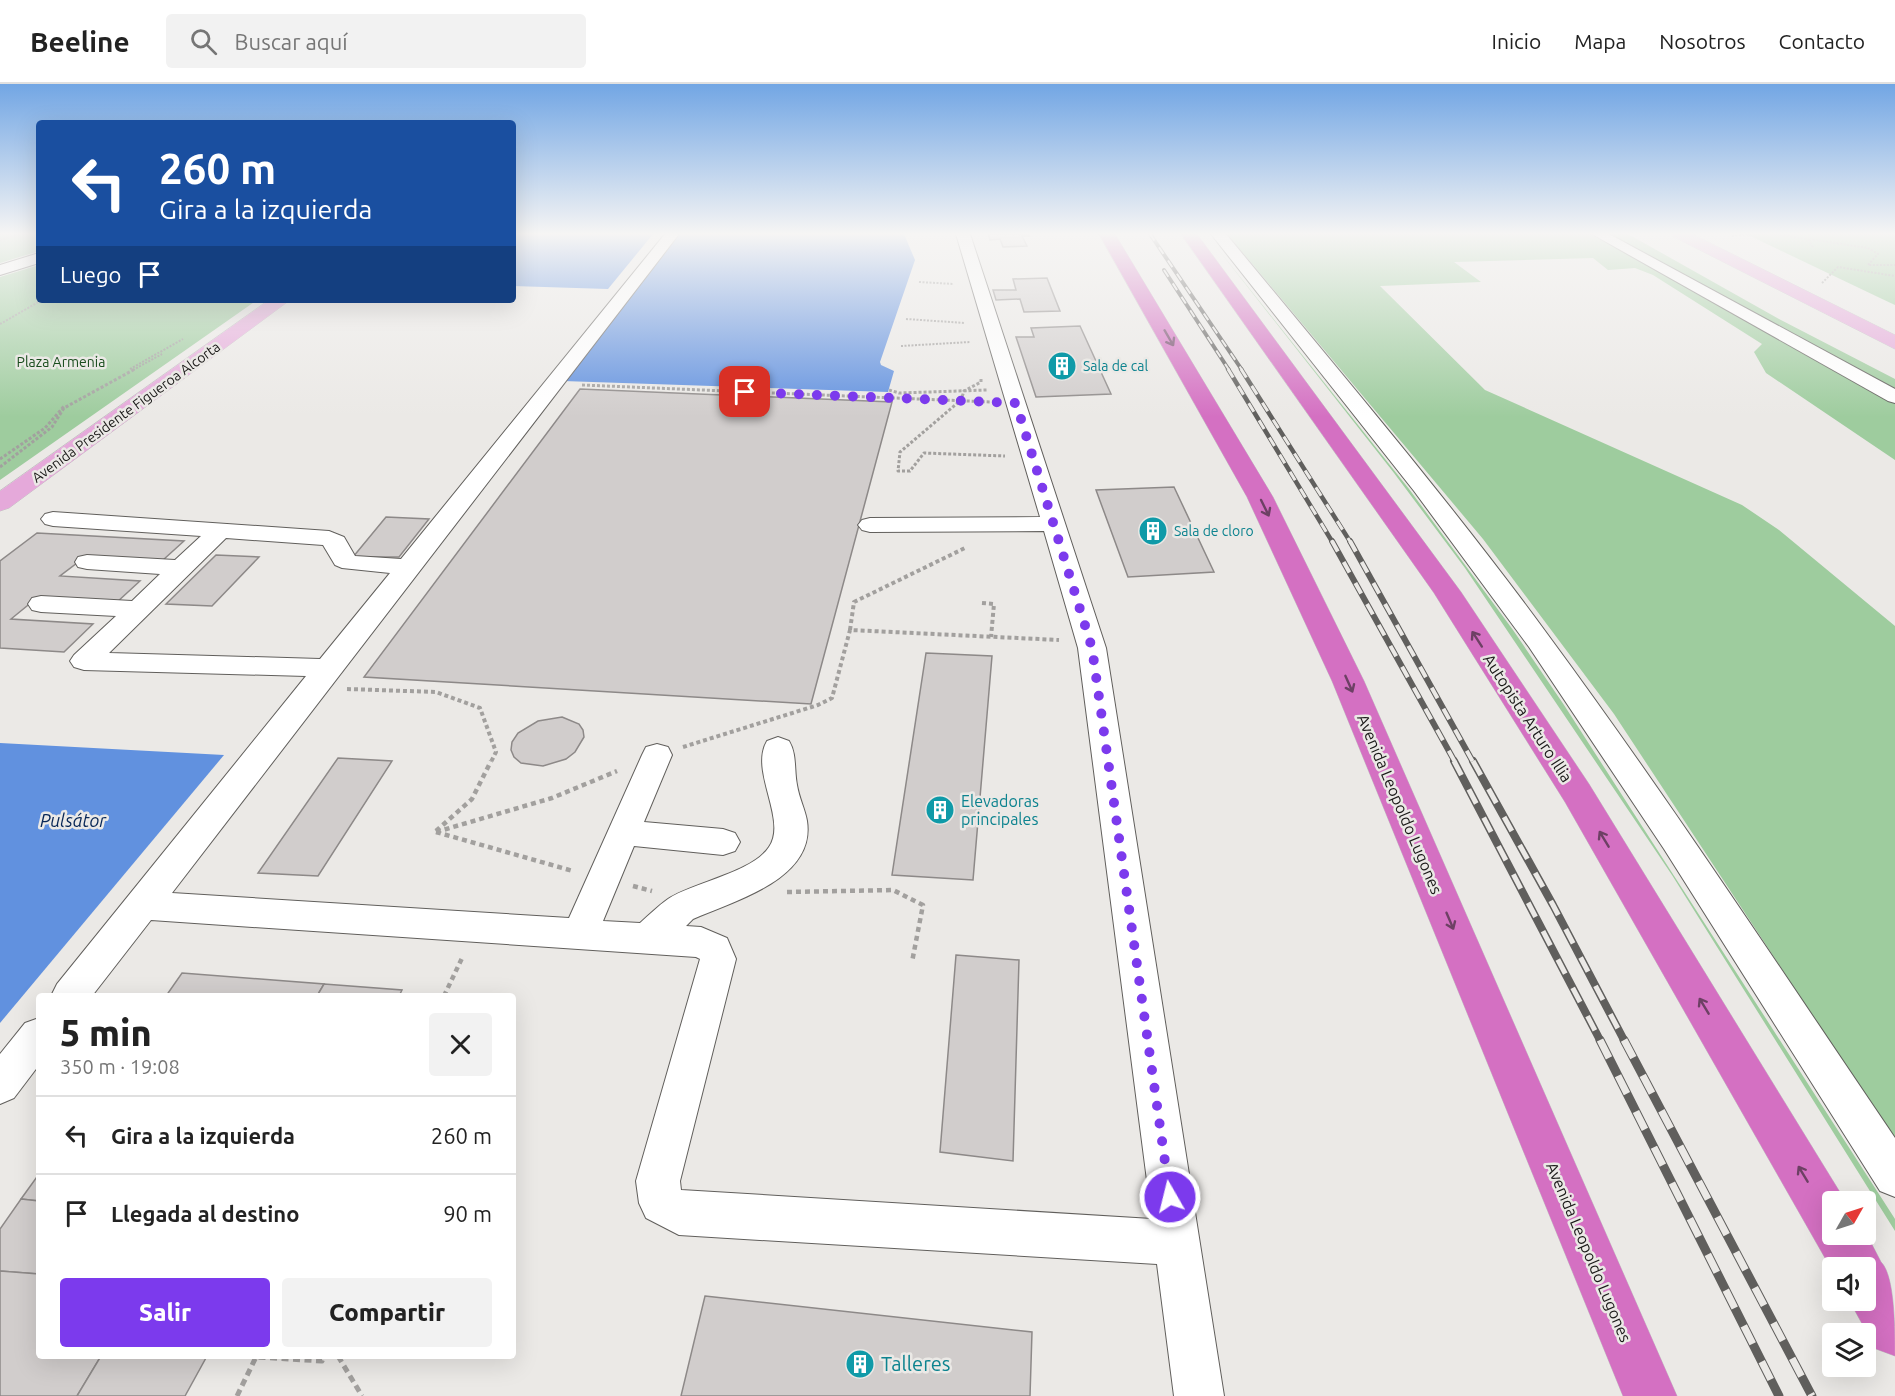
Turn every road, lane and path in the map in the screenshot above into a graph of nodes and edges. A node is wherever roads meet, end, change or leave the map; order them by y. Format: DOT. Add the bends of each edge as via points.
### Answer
graph roads {
  1 [pos="623,295"];
  2 [pos="982,295"];
  3 [pos="1143,295"];
  4 [pos="1233,295"];
  5 [pos="1268,295"];
  6 [pos="1710,295"];
  7 [pos="1801,295"];
  8 [pos="37,303"];
  9 [pos="277,303"];
  10 [pos="962,313"];
  11 [pos="906,319"];
  12 [pos="965,323"];
  13 [pos="0,324"];
  14 [pos="1895,343"];
  15 [pos="901,346"];
  16 [pos="979,372"];
  17 [pos="553,384"];
  18 [pos="889,390"];
  19 [pos="964,391"];
  20 [pos="1014,396"];
  21 [pos="1895,397"];
  22 [pos="961,400"];
  23 [pos="1032,457"];
  24 [pos="0,459"];
  25 [pos="0,467"];
  26 [pos="0,503"];
  27 [pos="53,519"];
  28 [pos="1054,524"];
  29 [pos="870,525"];
  30 [pos="1013,525"];
  31 [pos="220,531"];
  32 [pos="87,562"];
  33 [pos="409,567"];
  34 [pos="181,568"];
  35 [pos="982,603"];
  36 [pos="40,604"];
  37 [pos="138,609"];
  38 [pos="850,630"];
  39 [pos="991,637"];
  40 [pos="1090,642"];
  41 [pos="321,678"];
  42 [pos="778,748"];
  43 [pos="657,755"];
  44 [pos="623,832"];
  45 [pos="723,842"];
  46 [pos="142,905"];
  47 [pos="477,928"];
  48 [pos="579,935"];
  49 [pos="646,939"];
  50 [pos="72,993"];
  51 [pos="445,993"];
  52 [pos="36,1039"];
  53 [pos="0,1085"];
  54 [pos="1895,1176"];
  55 [pos="1822,1206"];
  56 [pos="1176,1243"];
  57 [pos="1876,1298"];
  58 [pos="1895,1330"];
  59 [pos="255,1359"];
  60 [pos="289,1359"];
  61 [pos="323,1359"];
  62 [pos="340,1359"];
  63 [pos="237,1396"];
  64 [pos="362,1396"];
  65 [pos="1198,1396"];
  66 [pos="1650,1396"];
  1 -- 17 [label="street"];
  2 -- 20 [label="street"];
  3 -- 66 [label="highway, Avenida Leopoldo Lugones, one-way" via="1260,497 1348,681"];
  55 -- 4 [label="highway, Autopista Arturo Illia, one-way" via="1577,793 1447,592"];
  5 -- 54 [label="street" via="1412,472 1539,640 1665,824"];
  6 -- 21 [label="street"];
  7 -- 14 [label="main road"];
  8 -- 13 [label="path"];
  9 -- 26 [label="main road, Avenida Presidente Figueroa Alcorta"];
  10 -- 12 [label="path"];
  11 -- 12 [label="path"];
  12 -- 15 [label="path" via="970,342"];
  16 -- 19 [label="path" via="981,382"];
  17 -- 22 [label="path"];
  17 -- 33 [label="street"];
  18 -- 19 [label="path"];
  19 -- 20 [label="path"];
  19 -- 22 [label="path"];
  20 -- 22 [label="path"];
  20 -- 23 [label="street"];
  22 -- 23 [label="path" via="900,452 898,471 910,471 924,453"];
  23 -- 28 [label="street"];
  24 -- 25 [label="path" via="45,428 62,407 190,337 64,408 52,427"];
  27 -- 31 [label="street"];
  28 -- 30 [label="street"];
  28 -- 40 [label="street"];
  29 -- 30 [label="street"];
  30 -- 38 [label="path" via="854,602"];
  31 -- 33 [label="street" via="329,538 344,560 351,563"];
  31 -- 34 [label="street"];
  32 -- 34 [label="street"];
  33 -- 41 [label="street"];
  34 -- 37 [label="street"];
  35 -- 39 [label="path" via="994,604"];
  36 -- 37 [label="street"];
  37 -- 41 [label="street" via="84,661"];
  38 -- 39 [label="path"];
  38 -- 43 [label="path" via="832,698"];
  39 -- 40 [label="path"];
  40 -- 56 [label="street"];
  41 -- 43 [label="path" via="436,692 480,708 496,752 472,799 436,832 552,798"];
  41 -- 46 [label="street"];
  42 -- 49 [label="street" via="781,785 791,823 787,850 774,865 757,875 681,909"];
  43 -- 44 [label="street"];
  44 -- 45 [label="street"];
  44 -- 48 [label="street"];
  46 -- 47 [label="street"];
  46 -- 50 [label="street"];
  47 -- 48 [label="street"];
  47 -- 51 [label="path"];
  48 -- 49 [label="street"];
  49 -- 56 [label="street" via="701,942 714,950 718,959 658,1181 661,1203 679,1213"];
  52 -- 53 [label="street"];
  56 -- 65 [label="street"];
  57 -- 58 [label="highway"];
  59 -- 63 [label="path"];
  60 -- 61 [label="path"];
  62 -- 64 [label="path"];
}
